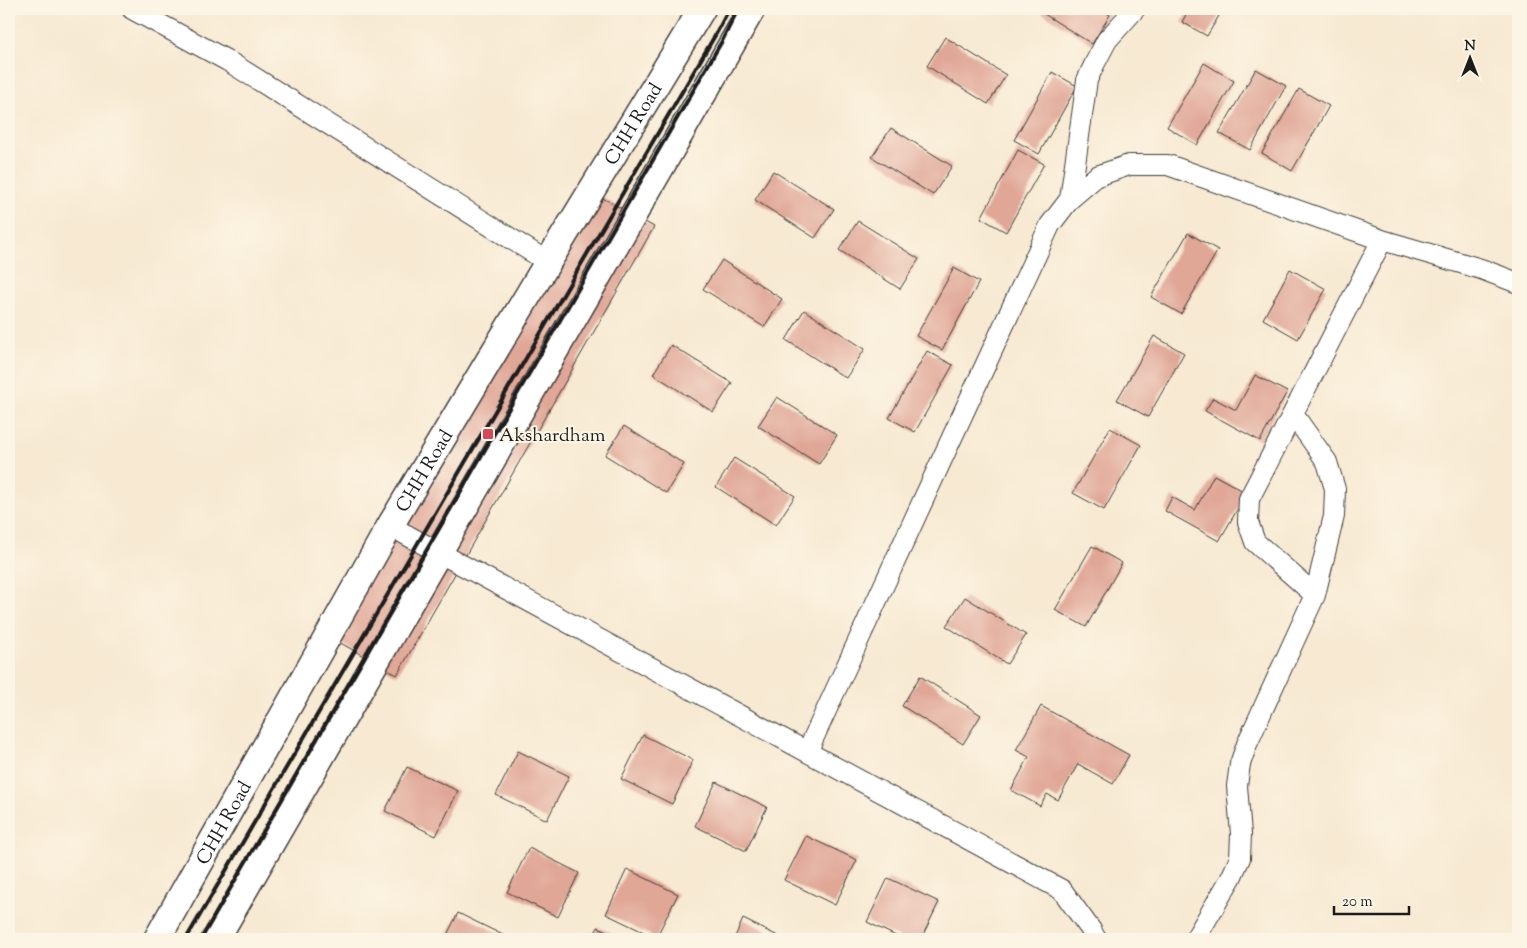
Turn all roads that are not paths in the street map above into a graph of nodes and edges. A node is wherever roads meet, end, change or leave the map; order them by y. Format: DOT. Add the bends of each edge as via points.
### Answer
graph roads {
  1 [pos="132,9"];
  2 [pos="702,9"];
  3 [pos="752,9"];
  4 [pos="1135,9"];
  5 [pos="1070,200"];
  6 [pos="1382,240"];
  7 [pos="548,262"];
  8 [pos="1518,283"];
  9 [pos="1294,414"];
  10 [pos="390,526"];
  11 [pos="439,552"];
  12 [pos="1315,595"];
  13 [pos="807,752"];
  14 [pos="157,939"];
  15 [pos="216,939"];
  16 [pos="1096,939"];
  17 [pos="1195,939"];
  1 -- 7 [label="street" via="228,61"];
  2 -- 7 [label="street, CHH Road"];
  3 -- 11 [label="street"];
  4 -- 5 [label="street" via="1107,40 1088,80"];
  5 -- 6 [label="street" via="1097,176 1129,165 1168,165"];
  5 -- 13 [label="street" via="1050,225"];
  6 -- 8 [label="street"];
  6 -- 9 [label="street"];
  7 -- 10 [label="street, CHH Road"];
  9 -- 12 [label="street" via="1327,462 1336,489 1334,516"];
  9 -- 12 [label="street" via="1249,499 1248,522 1255,542"];
  10 -- 11 [label="street"];
  10 -- 14 [label="street, CHH Road"];
  11 -- 13 [label="street"];
  11 -- 15 [label="street"];
  12 -- 17 [label="street" via="1240,764 1237,786 1240,858"];
  13 -- 16 [label="street" via="1062,890"];
}
